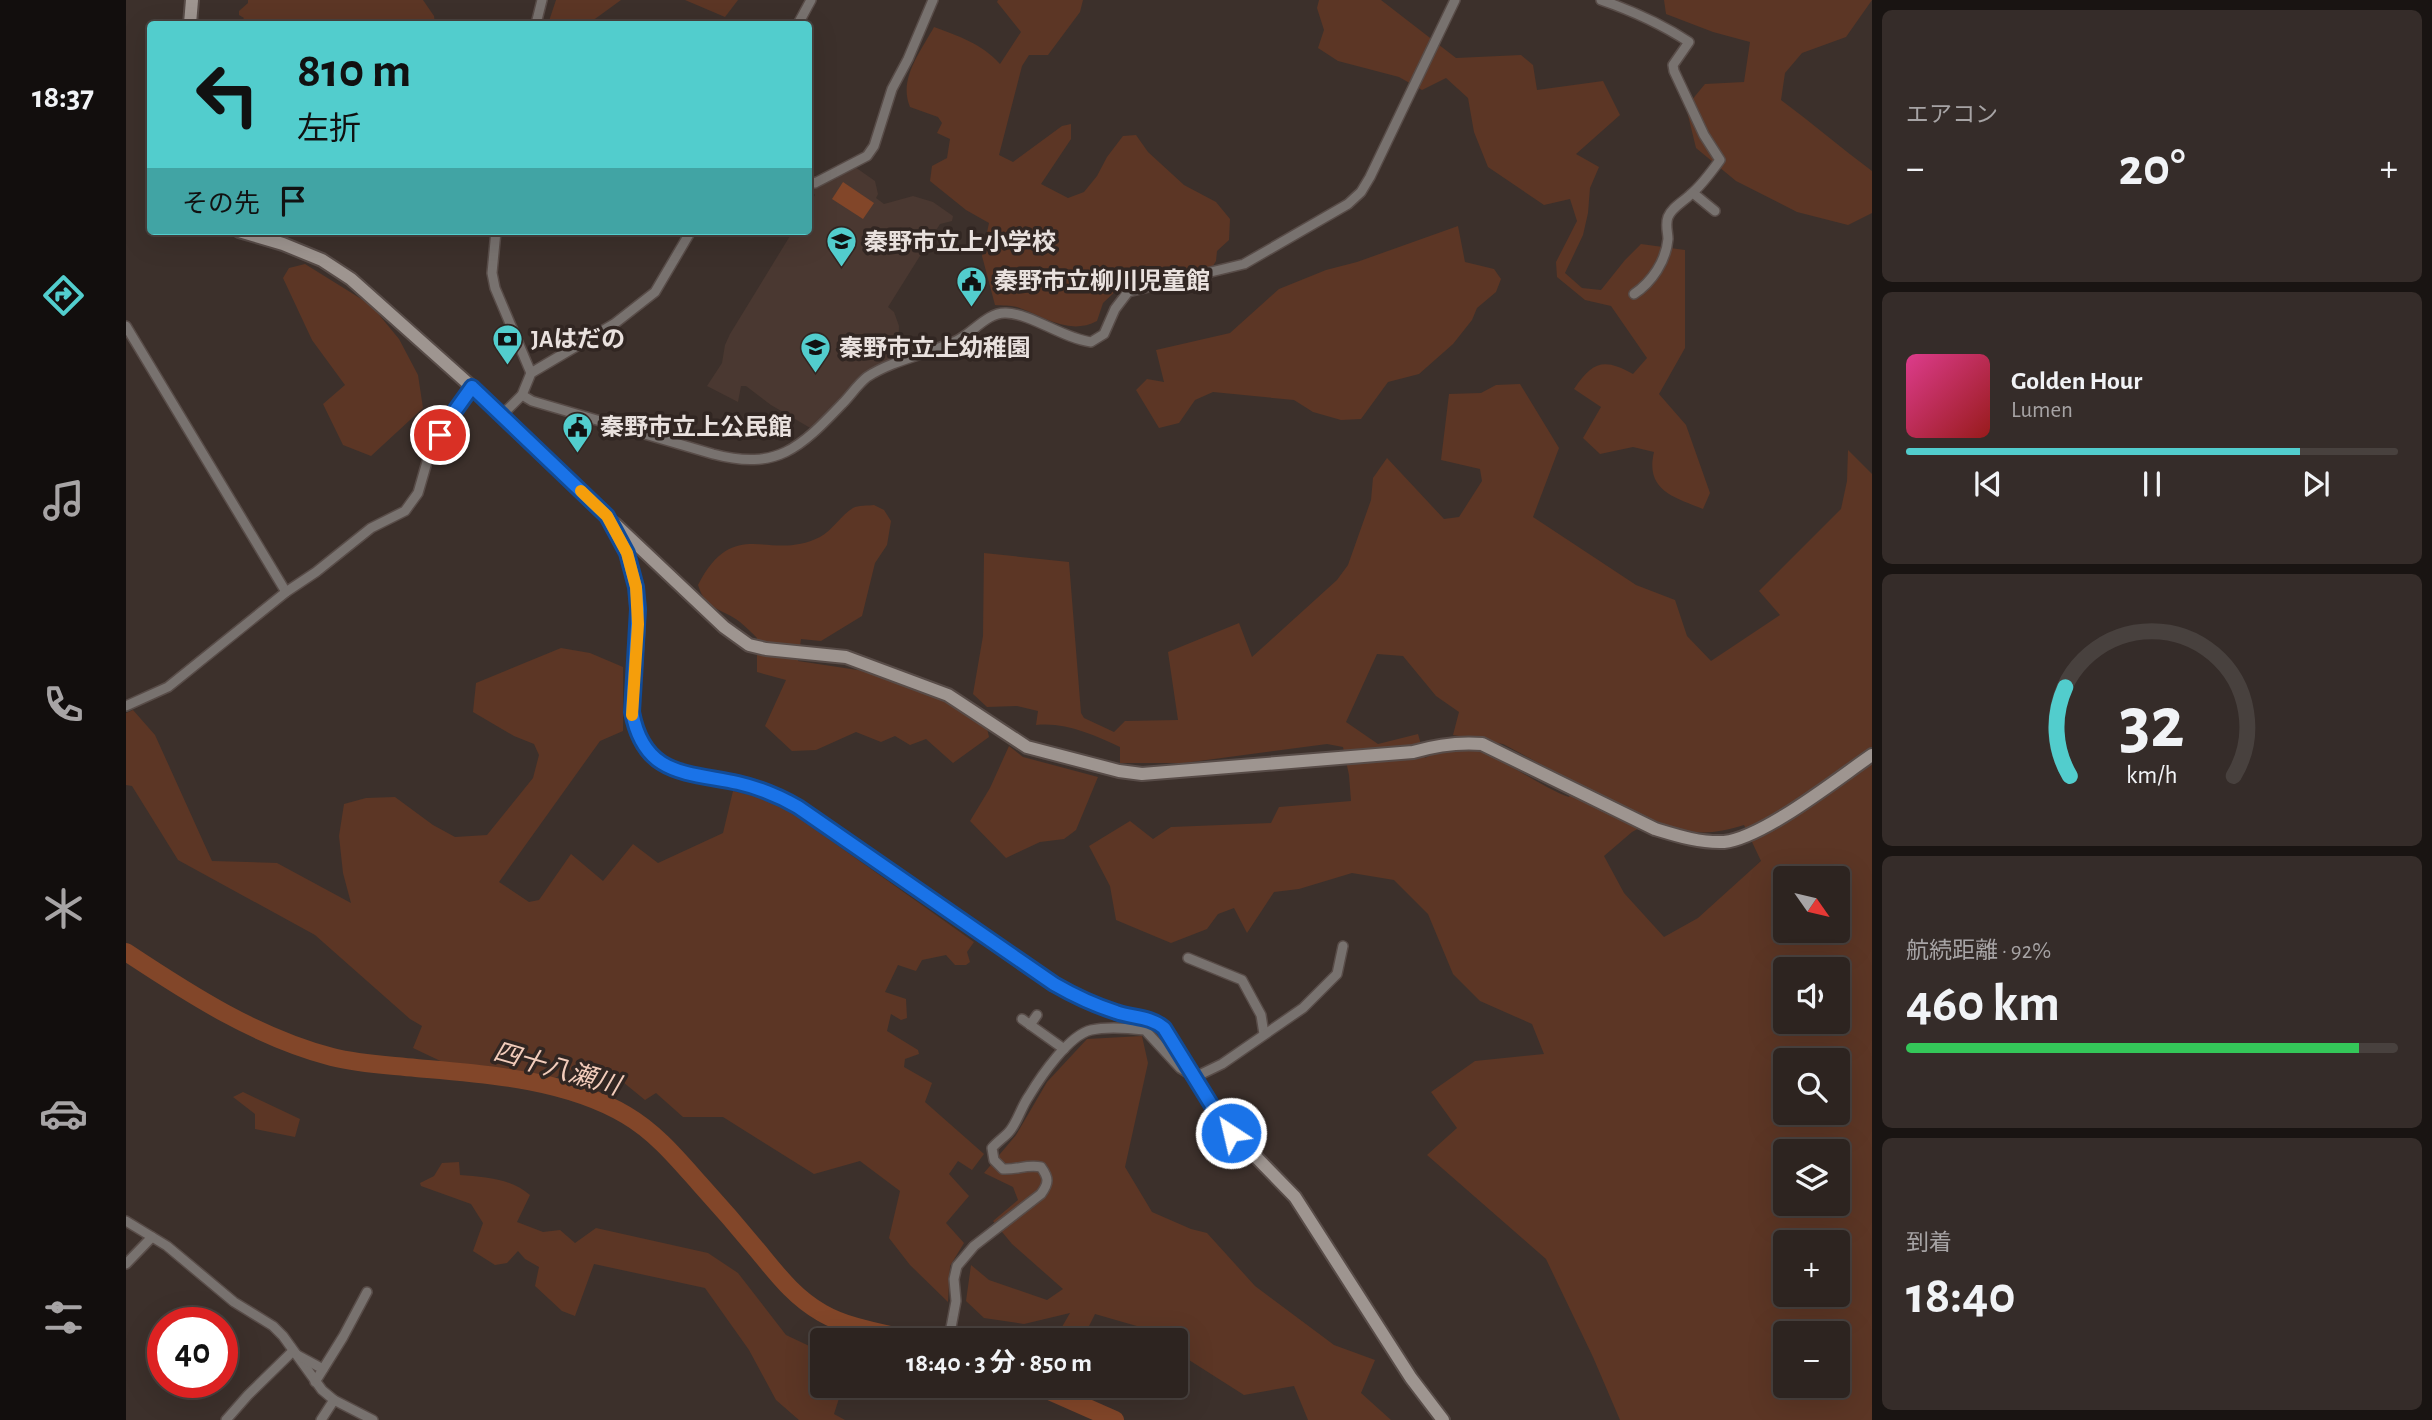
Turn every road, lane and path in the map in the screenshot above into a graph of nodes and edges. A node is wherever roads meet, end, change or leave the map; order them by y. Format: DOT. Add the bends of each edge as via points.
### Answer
graph roads {
  1 [pos="192,0"];
  2 [pos="542,0"];
  3 [pos="811,0"];
  4 [pos="933,0"];
  5 [pos="1455,0"];
  6 [pos="1601,0"];
  7 [pos="190,21"];
  8 [pos="537,21"];
  9 [pos="800,21"];
  10 [pos="812,183"];
  11 [pos="1693,193"];
  12 [pos="1715,211"];
  13 [pos="253,235"];
  14 [pos="496,235"];
  15 [pos="689,235"];
  16 [pos="1634,293"];
  17 [pos="126,327"];
  18 [pos="531,373"];
  19 [pos="472,387"];
  20 [pos="522,395"];
  21 [pos="502,415"];
  22 [pos="607,516"];
  23 [pos="286,592"];
  24 [pos="126,706"];
  25 [pos="1872,755"];
  26 [pos="1343,946"];
  27 [pos="1188,958"];
  28 [pos="1037,1015"];
  29 [pos="1264,1034"];
  30 [pos="1064,1049"];
  31 [pos="1195,1077"];
  32 [pos="126,1221"];
  33 [pos="152,1237"];
  34 [pos="126,1264"];
  35 [pos="367,1292"];
  36 [pos="951,1328"];
  37 [pos="295,1353"];
  38 [pos="323,1369"];
  39 [pos="315,1382"];
  40 [pos="334,1401"];
  41 [pos="226,1420"];
  42 [pos="321,1420"];
  43 [pos="373,1420"];
  44 [pos="1443,1420"];
  1 -- 7 [label="street"];
  2 -- 8 [label="street"];
  3 -- 9 [label="street"];
  4 -- 10 [label="street" via="892,89 874,146 867,156"];
  5 -- 20 [label="street" via="1361,192 1244,264 1128,292 1104,334 1091,342 1006,313 992,316 959,340 867,378 798,447 760,460 731,459"];
  6 -- 11 [label="street" via="1642,14 1689,42 1674,71 1720,160"];
  11 -- 12 [label="street"];
  11 -- 16 [label="street" via="1668,217 1668,239 1658,269"];
  13 -- 19 [label="street" via="322,260 351,279"];
  14 -- 18 [label="street" via="495,288"];
  15 -- 18 [label="street" via="656,292 614,324"];
  17 -- 23 [label="street"];
  18 -- 20 [label="street"];
  19 -- 21 [label="street"];
  19 -- 23 [label="street" via="429,455 418,493 405,511 371,528"];
  20 -- 21 [label="street"];
  21 -- 22 [label="street"];
  22 -- 25 [label="street" via="749,645 846,657 948,695 1027,747 1119,771 1142,774 1413,752 1462,742 1482,744 1655,829 1682,838 1727,842 1767,827"];
  22 -- 31 [label="street" via="627,553 636,587 634,726 658,760 681,774 739,783 798,807 1070,994 1158,1023"];
  23 -- 24 [label="street" via="168,687"];
  26 -- 29 [label="street" via="1337,974 1303,1008"];
  27 -- 29 [label="street" via="1242,980 1261,1015"];
  28 -- 30 [label="street" via="1026,1022"];
  29 -- 31 [label="street"];
  30 -- 31 [label="street" via="1090,1030 1145,1030 1180,1068"];
  30 -- 36 [label="street" via="1029,1095 1009,1133 992,1148 994,1160 1003,1170 1028,1164 1041,1167 1048,1176 1047,1185 974,1245 957,1266"];
  31 -- 44 [label="street" via="1231,1133 1295,1197"];
  32 -- 33 [label="street"];
  33 -- 34 [label="street"];
  33 -- 37 [label="street" via="234,1302 273,1326"];
  35 -- 38 [label="street"];
  37 -- 38 [label="street"];
  37 -- 39 [label="street"];
  37 -- 41 [label="street"];
  38 -- 39 [label="street"];
  39 -- 40 [label="street"];
  40 -- 42 [label="street"];
  40 -- 43 [label="street"];
}
